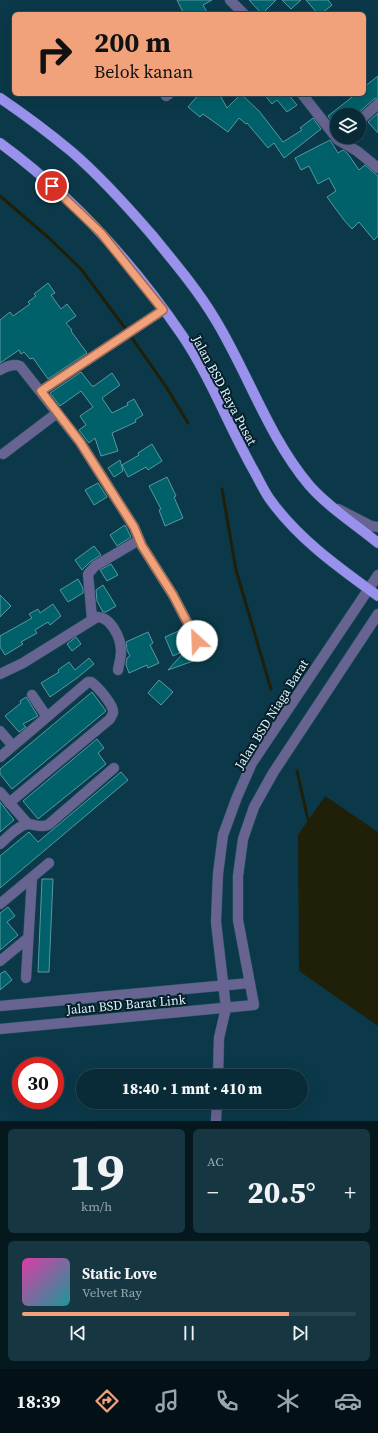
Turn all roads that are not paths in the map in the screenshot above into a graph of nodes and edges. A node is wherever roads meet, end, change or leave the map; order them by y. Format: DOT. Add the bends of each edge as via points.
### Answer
graph roads {
  1 [pos="233,1"];
  2 [pos="242,12"];
  3 [pos="304,96"];
  4 [pos="0,98"];
  5 [pos="378,104"];
  6 [pos="366,115"];
  7 [pos="330,126"];
  8 [pos="0,143"];
  9 [pos="348,144"];
  10 [pos="378,168"];
  11 [pos="163,310"];
  12 [pos="0,370"];
  13 [pos="41,391"];
  14 [pos="58,413"];
  15 [pos="3,454"];
  16 [pos="329,505"];
  17 [pos="378,527"];
  18 [pos="139,540"];
  19 [pos="378,543"];
  20 [pos="378,575"];
  21 [pos="368,589"];
  22 [pos="378,596"];
  23 [pos="378,614"];
  24 [pos="92,619"];
  25 [pos="197,641"];
  26 [pos="118,670"];
  27 [pos="0,674"];
  28 [pos="32,695"];
  29 [pos="47,717"];
  30 [pos="0,731"];
  31 [pos="13,746"];
  32 [pos="0,757"];
  33 [pos="114,768"];
  34 [pos="0,792"];
  35 [pos="9,803"];
  36 [pos="28,824"];
  37 [pos="0,844"];
  38 [pos="49,863"];
  39 [pos="32,878"];
  40 [pos="0,904"];
  41 [pos="28,938"];
  42 [pos="0,961"];
  43 [pos="26,978"];
  44 [pos="250,983"];
  45 [pos="223,985"];
  46 [pos="0,1006"];
  47 [pos="226,1008"];
  48 [pos="0,1029"];
  49 [pos="218,1069"];
  50 [pos="217,1109"];
  51 [pos="216,1121"];
  1 -- 2 [label="street"];
  3 -- 7 [label="street"];
  4 -- 16 [label="main road, Jalan BSD Raya Pusat" via="73,153 124,202 177,264 215,319 243,368 271,428 292,462 309,486"];
  5 -- 6 [label="street"];
  8 -- 11 [label="main road, Jalan BSD Raya Pusat" via="52,186 101,233"];
  9 -- 10 [label="street"];
  11 -- 13 [label="street"];
  11 -- 21 [label="main road, Jalan BSD Raya Pusat" via="182,336 209,382 241,450 285,520 315,549"];
  12 -- 13 [label="street" via="17,364"];
  13 -- 14 [label="street"];
  14 -- 15 [label="street"];
  14 -- 18 [label="street" via="80,442 134,527"];
  16 -- 17 [label="street"];
  16 -- 19 [label="main road, Jalan BSD Raya Pusat"];
  18 -- 24 [label="street" via="95,566 88,574"];
  18 -- 25 [label="street" via="173,595"];
  20 -- 21 [label="street, Jalan BSD Niaga Barat"];
  21 -- 22 [label="main road, Jalan BSD Raya Pusat"];
  21 -- 45 [label="street, Jalan BSD Niaga Barat" via="252,763 236,797 223,836 218,874 216,922"];
  23 -- 44 [label="street" via="273,773 254,807 243,839 238,876 238,920"];
  24 -- 26 [label="street" via="106,619 116,635 121,652"];
  24 -- 27 [label="street" via="59,642"];
  28 -- 29 [label="street"];
  29 -- 31 [label="street"];
  29 -- 35 [label="street" via="88,682 91,682 113,708 110,719"];
  30 -- 31 [label="street"];
  31 -- 32 [label="street"];
  33 -- 36 [label="street" via="48,825 41,827"];
  34 -- 35 [label="street"];
  35 -- 36 [label="street"];
  36 -- 37 [label="street"];
  38 -- 39 [label="street"];
  39 -- 40 [label="street"];
  39 -- 41 [label="street"];
  41 -- 42 [label="street"];
  41 -- 43 [label="street"];
  44 -- 45 [label="street, Jalan BSD Barat Link"];
  44 -- 47 [label="street, Jalan BSD Barat Link" via="254,1005"];
  45 -- 46 [label="street, Jalan BSD Barat Link"];
  45 -- 47 [label="street, Jalan BSD Niaga Barat"];
  47 -- 48 [label="street, Jalan BSD Barat Link"];
  47 -- 49 [label="street" via="219,1038"];
  50 -- 51 [label="street"];
}
